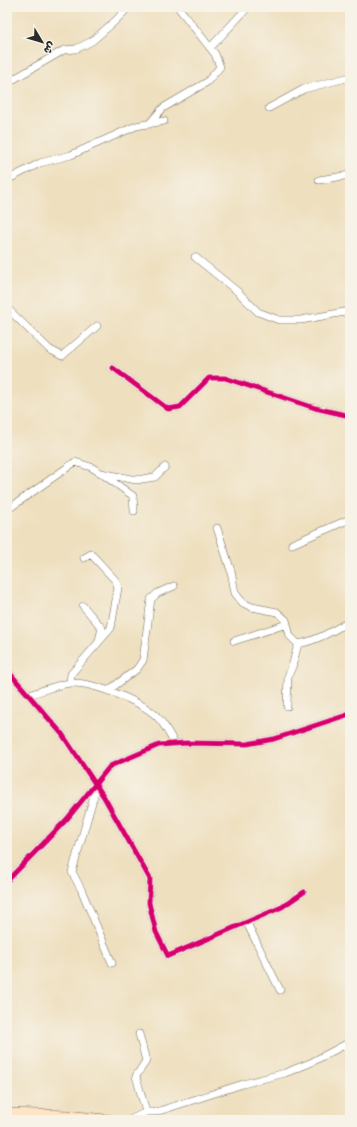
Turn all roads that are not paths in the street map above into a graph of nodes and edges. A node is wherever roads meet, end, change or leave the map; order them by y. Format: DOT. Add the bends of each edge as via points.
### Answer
graph roads {
  1 [pos="129,7"];
  2 [pos="178,7"];
  3 [pos="248,7"];
  4 [pos="210,48"];
  5 [pos="350,77"];
  6 [pos="7,83"];
  7 [pos="269,108"];
  8 [pos="164,121"];
  9 [pos="149,124"];
  10 [pos="350,175"];
  11 [pos="7,180"];
  12 [pos="319,180"];
  13 [pos="195,257"];
  14 [pos="7,308"];
  15 [pos="350,311"];
  16 [pos="97,326"];
  17 [pos="113,368"];
  18 [pos="350,416"];
  19 [pos="165,467"];
  20 [pos="101,473"];
  21 [pos="7,510"];
  22 [pos="134,511"];
  23 [pos="350,519"];
  24 [pos="217,528"];
  25 [pos="292,544"];
  26 [pos="84,558"];
  27 [pos="174,586"];
  28 [pos="83,606"];
  29 [pos="350,621"];
  30 [pos="287,624"];
  31 [pos="99,640"];
  32 [pos="234,641"];
  33 [pos="298,644"];
  34 [pos="7,670"];
  35 [pos="70,683"];
  36 [pos="109,690"];
  37 [pos="30,694"];
  38 [pos="287,706"];
  39 [pos="350,714"];
  40 [pos="175,744"];
  41 [pos="96,784"];
  42 [pos="7,881"];
  43 [pos="304,892"];
  44 [pos="247,923"];
  45 [pos="112,963"];
  46 [pos="280,990"];
  47 [pos="139,1034"];
  48 [pos="350,1042"];
  49 [pos="146,1112"];
  50 [pos="7,1114"];
  51 [pos="113,1120"];
  52 [pos="130,1120"];
  1 -- 6 [label="street" via="92,41 76,49 64,50"];
  2 -- 4 [label="street"];
  3 -- 4 [label="street"];
  4 -- 9 [label="street" via="220,66 207,82 163,108"];
  5 -- 7 [label="street" via="304,89"];
  8 -- 9 [label="street"];
  9 -- 11 [label="street" via="136,126 71,155 40,163"];
  10 -- 12 [label="street"];
  13 -- 15 [label="street" via="258,312 279,320 302,320"];
  14 -- 16 [label="street" via="49,349 62,356"];
  17 -- 18 [label="street" via="168,409 180,407 209,378 225,378 315,408"];
  19 -- 20 [label="street" via="155,477 136,480"];
  20 -- 21 [label="street" via="75,462"];
  20 -- 22 [label="street" via="133,496"];
  23 -- 25 [label="street"];
  24 -- 30 [label="street" via="235,593 243,603 252,608 277,612"];
  26 -- 31 [label="street" via="91,554 116,581 118,588 111,628"];
  27 -- 36 [label="street" via="158,592 150,599 143,660 137,669"];
  28 -- 31 [label="street" via="102,628"];
  29 -- 33 [label="street" via="306,643"];
  30 -- 32 [label="street"];
  30 -- 33 [label="street" via="290,636"];
  31 -- 35 [label="street" via="71,674"];
  33 -- 38 [label="street" via="288,676"];
  34 -- 37 [label="street"];
  35 -- 36 [label="street" via="87,684"];
  35 -- 37 [label="street"];
  36 -- 40 [label="street" via="160,719"];
  37 -- 41 [label="street" via="62,734"];
  39 -- 40 [label="street" via="274,739 247,744"];
  40 -- 41 [label="street" via="160,745 110,766"];
  41 -- 42 [label="street" via="67,819"];
  41 -- 44 [label="street" via="150,879 149,903 156,932 168,956"];
  41 -- 45 [label="street" via="72,872"];
  43 -- 44 [label="street" via="282,907"];
  44 -- 46 [label="street"];
  47 -- 49 [label="street" via="146,1061 136,1076"];
  48 -- 49 [label="street" via="285,1073 156,1112"];
  49 -- 52 [label="street"];
  50 -- 51 [label="street" via="68,1115"];
}
